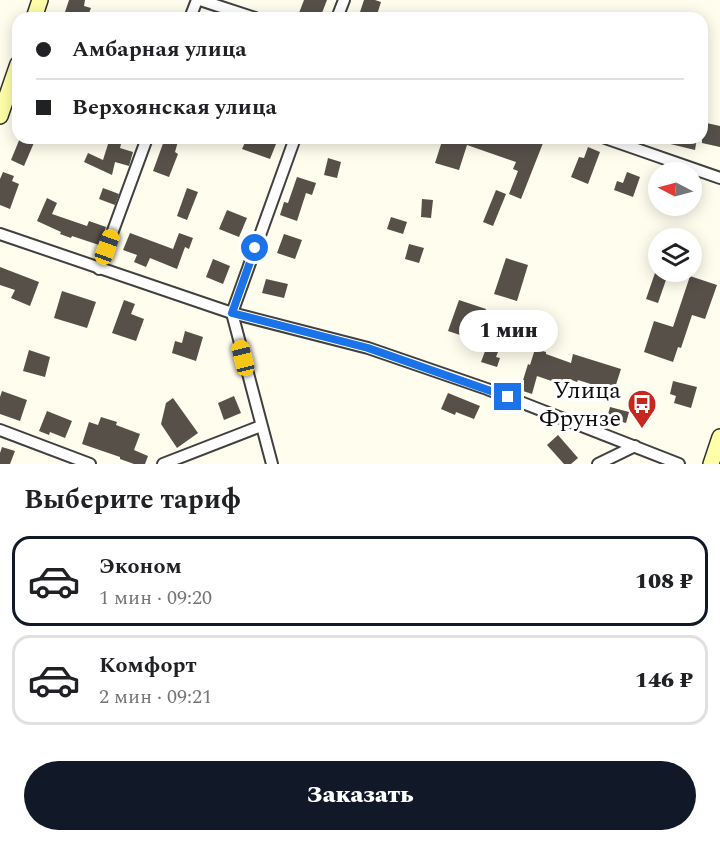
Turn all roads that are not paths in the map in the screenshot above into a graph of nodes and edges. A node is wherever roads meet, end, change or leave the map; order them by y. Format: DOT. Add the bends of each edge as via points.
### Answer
graph roads {
  1 [pos="199,0"];
  2 [pos="236,12"];
  3 [pos="12,81"];
  4 [pos="0,116"];
  5 [pos="145,144"];
  6 [pos="292,144"];
  7 [pos="622,144"];
  8 [pos="720,178"];
  9 [pos="0,234"];
  10 [pos="99,269"];
  11 [pos="232,313"];
  12 [pos="261,426"];
  13 [pos="0,430"];
  14 [pos="720,437"];
  15 [pos="635,446"];
  16 [pos="90,464"];
  17 [pos="163,464"];
  18 [pos="272,464"];
  19 [pos="598,464"];
  20 [pos="678,464"];
  21 [pos="711,464"];
  1 -- 2 [label="street"];
  3 -- 4 [label="street"];
  5 -- 10 [label="street"];
  6 -- 11 [label="street"];
  7 -- 8 [label="street"];
  9 -- 10 [label="street"];
  10 -- 11 [label="street"];
  11 -- 12 [label="street"];
  11 -- 15 [label="street" via="368,348"];
  12 -- 17 [label="street"];
  12 -- 18 [label="street"];
  13 -- 16 [label="street"];
  14 -- 21 [label="street"];
  15 -- 19 [label="street"];
  15 -- 20 [label="street"];
}
